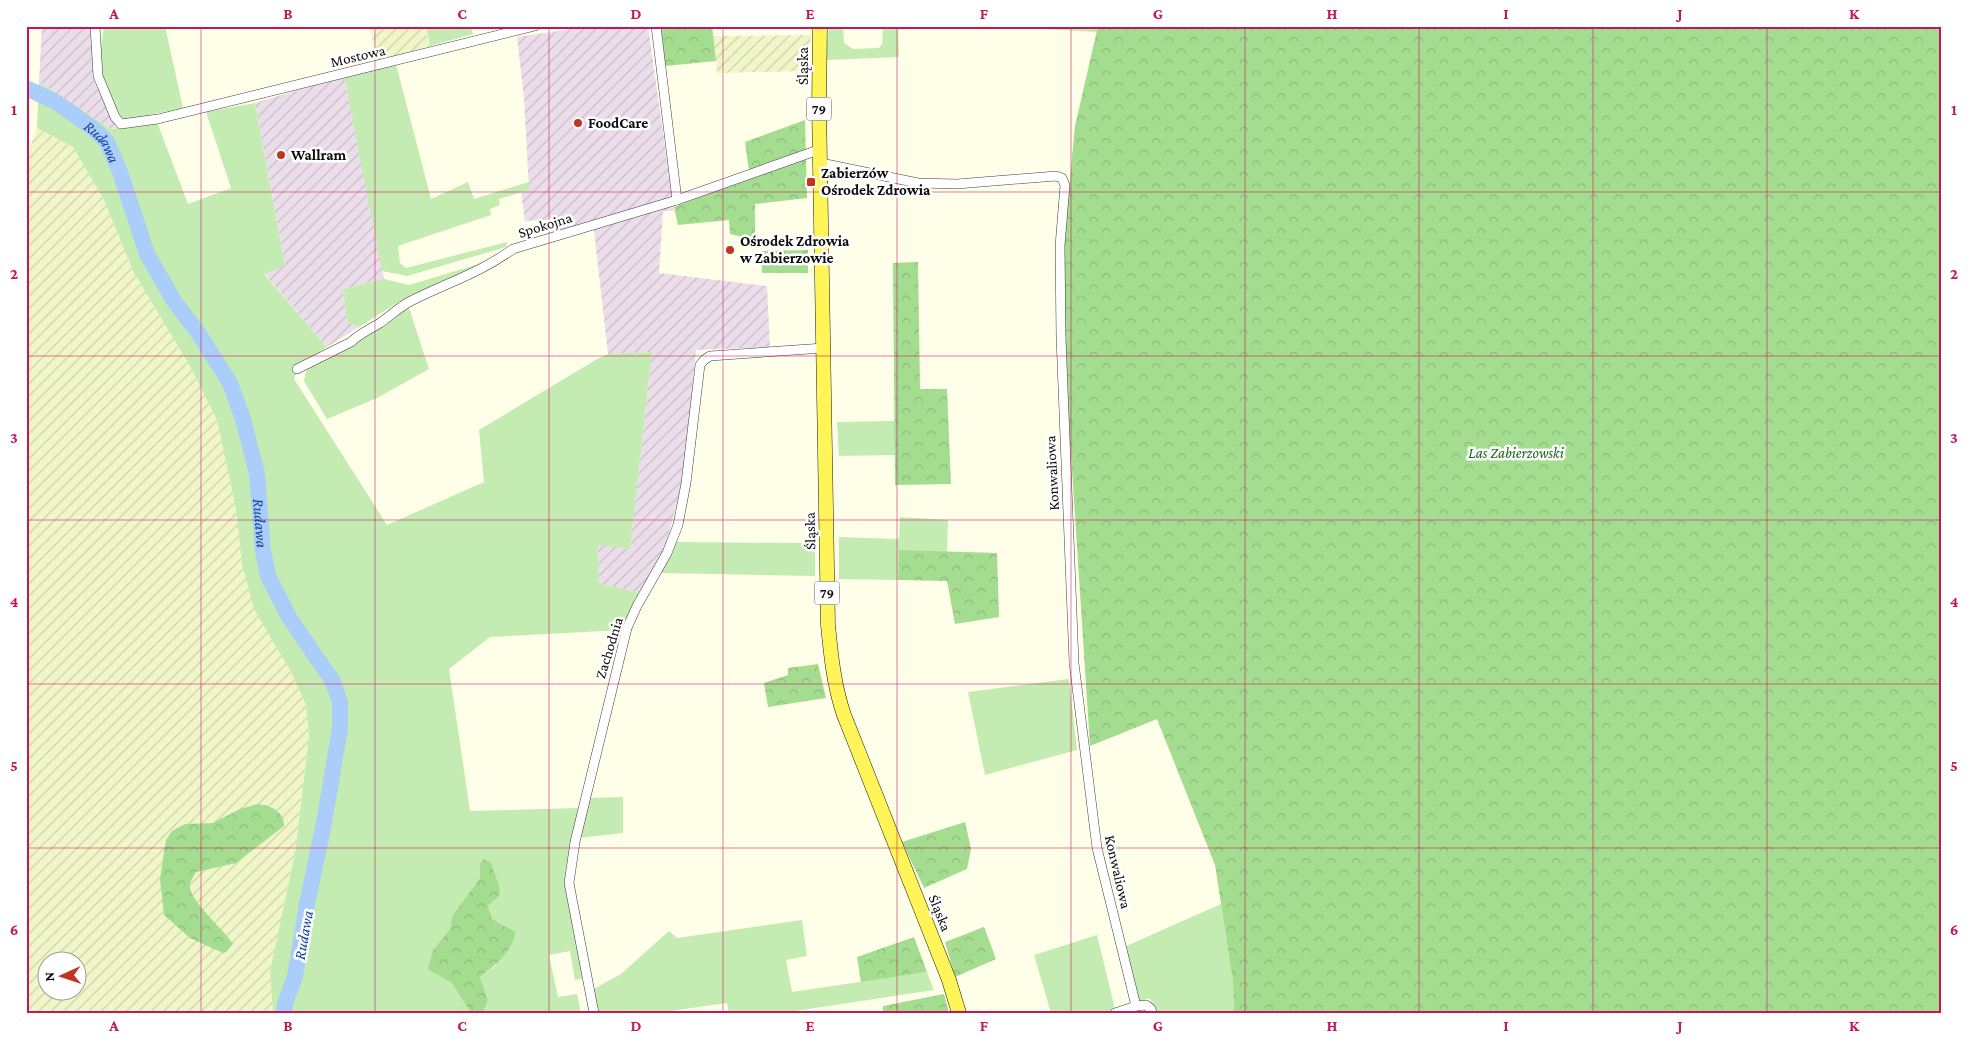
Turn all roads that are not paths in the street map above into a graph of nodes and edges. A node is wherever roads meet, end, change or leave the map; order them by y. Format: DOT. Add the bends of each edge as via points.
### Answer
graph roads {
  1 [pos="95,26"];
  2 [pos="535,26"];
  3 [pos="656,26"];
  4 [pos="820,26"];
  5 [pos="821,156"];
  6 [pos="677,200"];
  7 [pos="824,348"];
  8 [pos="297,369"];
  9 [pos="1136,1006"];
  10 [pos="594,1013"];
  11 [pos="959,1013"];
  12 [pos="1115,1013"];
  13 [pos="1152,1013"];
  1 -- 2 [label="street, Mostowa" via="98,76 121,124 158,119"];
  3 -- 6 [label="street"];
  4 -- 5 [label="main road, Śląska / 79"];
  5 -- 6 [label="street, Spokojna"];
  5 -- 7 [label="main road, Śląska / 79"];
  5 -- 9 [label="street, Konwaliowa" via="918,183 957,184 1051,176 1062,178 1065,186 1060,246 1060,318 1074,663 1097,848"];
  6 -- 8 [label="street, Spokojna" via="512,249 497,261 406,304 351,342"];
  7 -- 10 [label="street, Zachodnia" via="710,356 700,365 678,524 668,553 627,628 575,842 569,883"];
  7 -- 11 [label="main road, Śląska / 79" via="831,663 839,700"];
  9 -- 12 [label="street"];
  9 -- 13 [label="street" via="1146,1006"];
}
